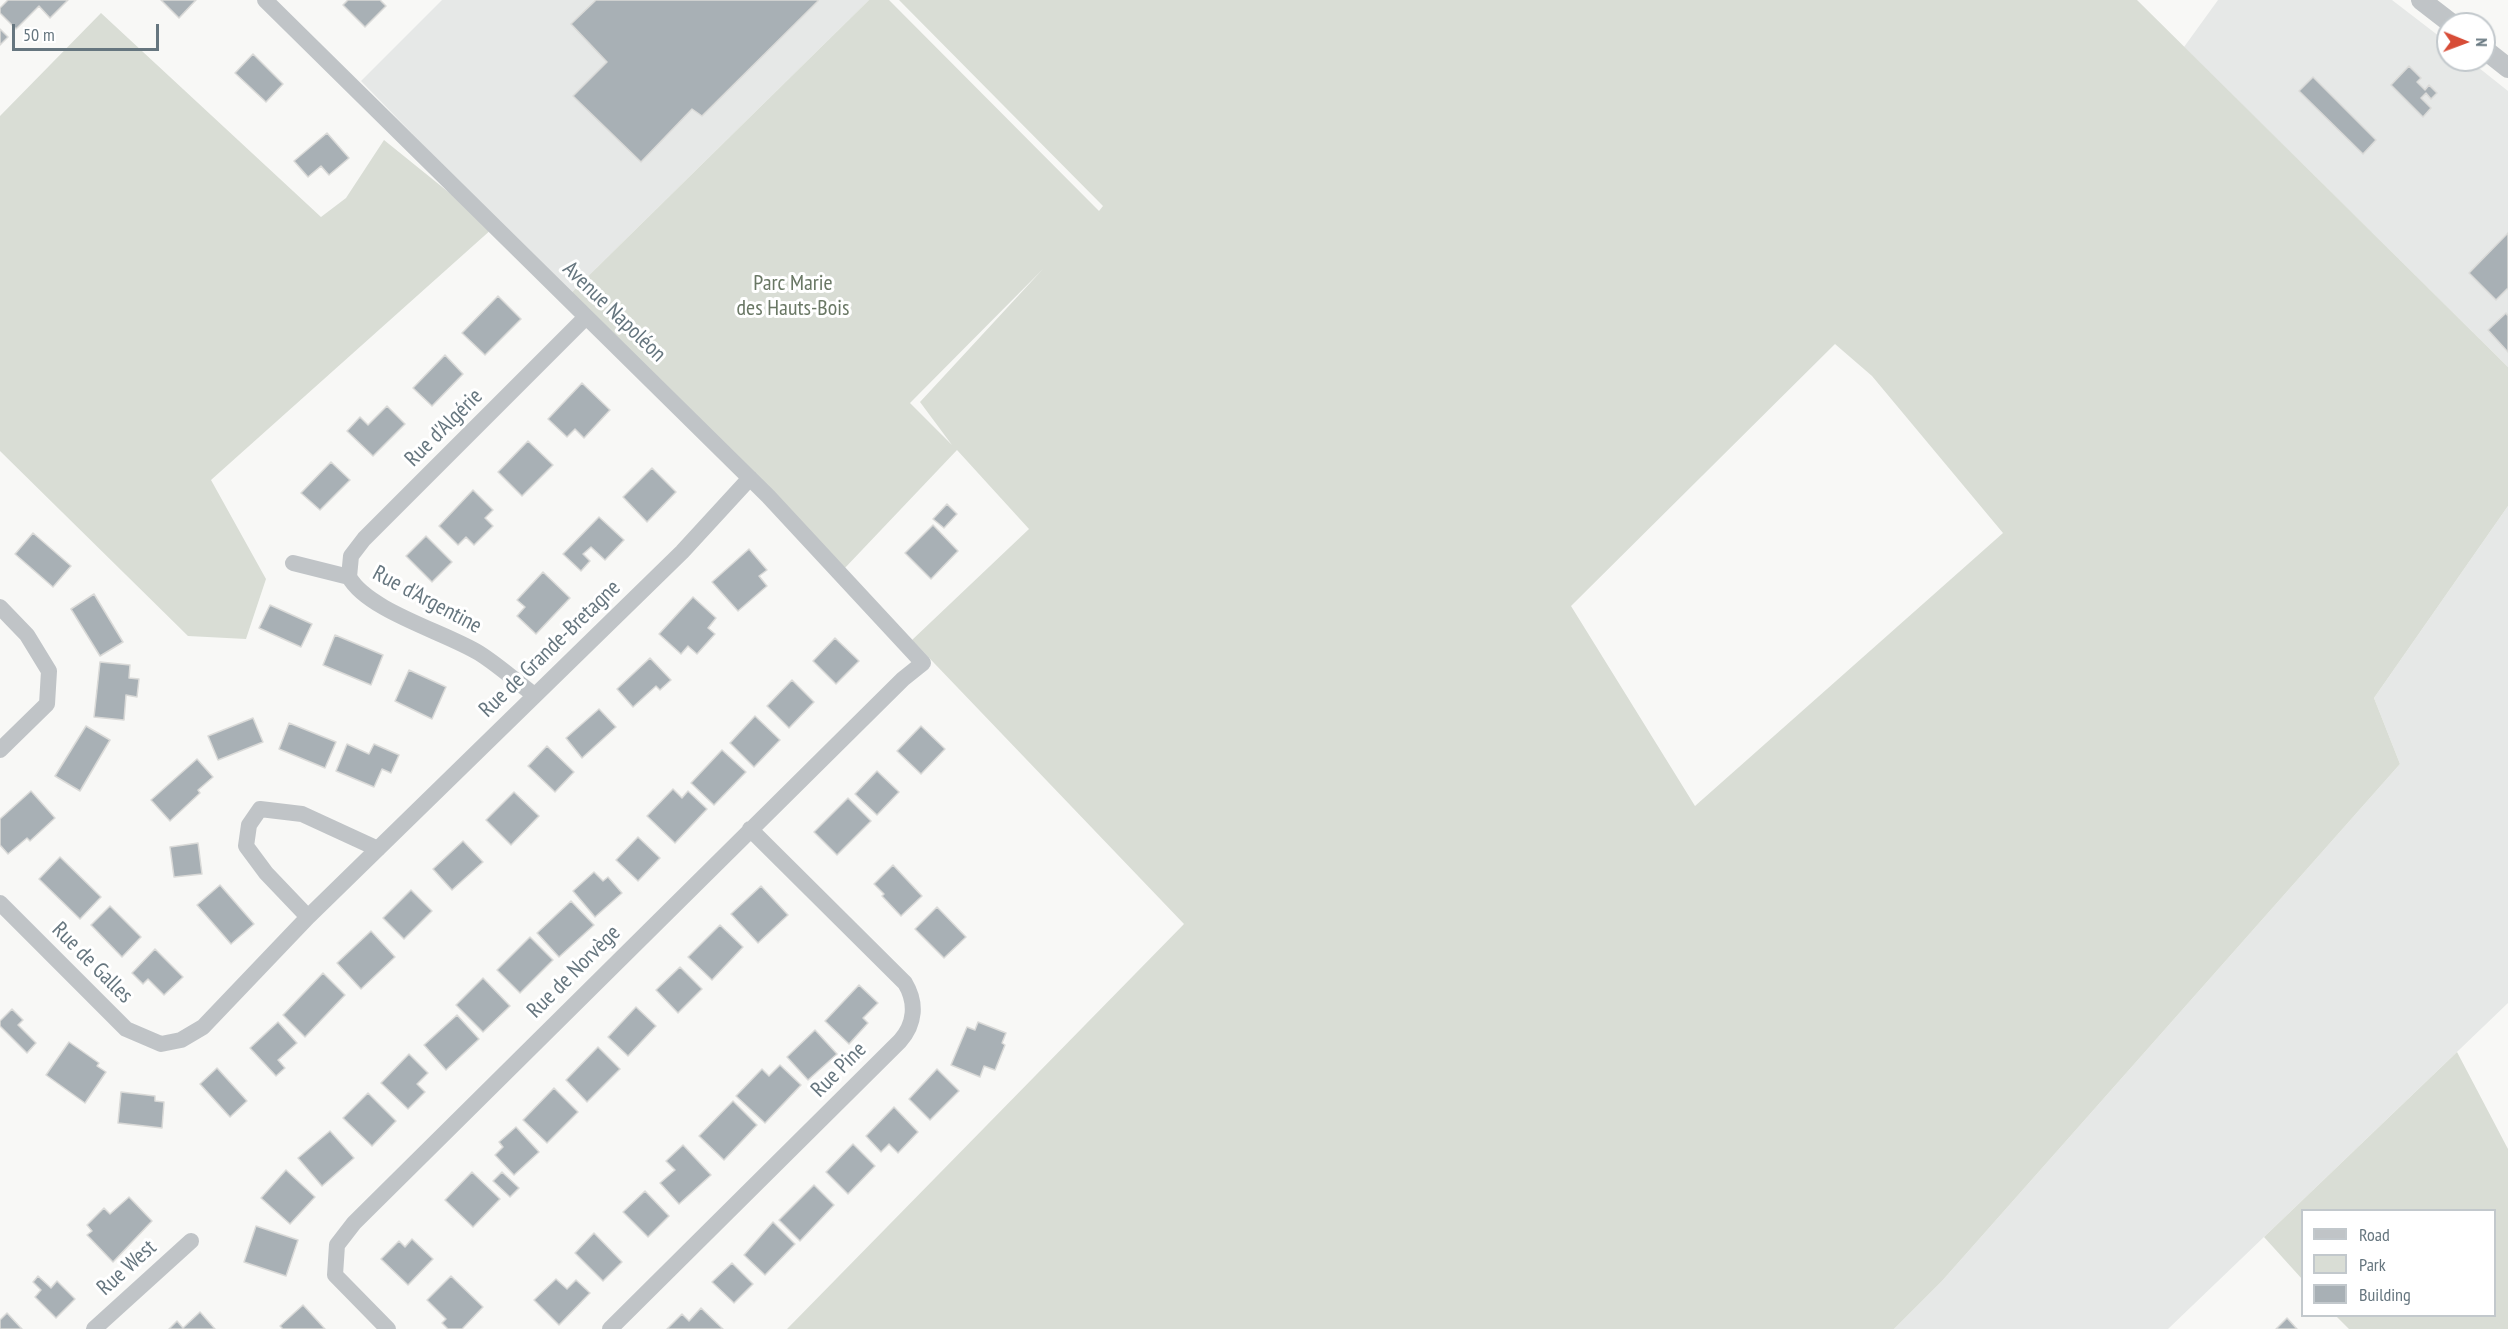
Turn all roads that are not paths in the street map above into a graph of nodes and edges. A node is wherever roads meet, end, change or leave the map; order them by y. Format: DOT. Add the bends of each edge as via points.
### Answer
graph roads {
  1 [pos="265,0"];
  2 [pos="2421,0"];
  3 [pos="2436,12"];
  4 [pos="2496,58"];
  5 [pos="2508,68"];
  6 [pos="586,318"];
  7 [pos="750,478"];
  8 [pos="293,563"];
  9 [pos="349,577"];
  10 [pos="0,607"];
  11 [pos="923,663"];
  12 [pos="534,695"];
  13 [pos="0,750"];
  14 [pos="750,829"];
  15 [pos="378,849"];
  16 [pos="0,903"];
  17 [pos="308,917"];
  18 [pos="160,1044"];
  19 [pos="191,1241"];
  20 [pos="94,1329"];
  21 [pos="388,1329"];
  22 [pos="610,1329"];
  1 -- 6 [label="street, Avenue Napoléon"];
  2 -- 3 [label="street"];
  4 -- 5 [label="street"];
  6 -- 7 [label="street, Avenue Napoléon"];
  6 -- 9 [label="street, Rue d'Algérie" via="364,539 351,556"];
  7 -- 11 [label="street, Avenue Napoléon"];
  7 -- 12 [label="street, Rue de Grande-Bretagne" via="682,552"];
  8 -- 9 [label="street, Rue d'Argentine"];
  9 -- 12 [label="street, Rue d'Argentine" via="355,588 374,601 479,653"];
  10 -- 13 [label="street" via="27,635 49,671 47,704"];
  11 -- 14 [label="street, Rue de Norvège"];
  12 -- 15 [label="street, Rue de Grande-Bretagne"];
  14 -- 21 [label="street, Rue de Norvège" via="354,1223 337,1245 335,1275"];
  14 -- 22 [label="street, Rue Pine" via="905,983 913,1003 911,1024 900,1041"];
  15 -- 17 [label="street, Rue de Grande-Bretagne"];
  15 -- 17 [label="street" via="302,814 260,809 249,825 246,846"];
  16 -- 18 [label="street, Rue de Galles" via="126,1029"];
  17 -- 18 [label="street, Rue de Grande-Bretagne" via="203,1028 181,1040"];
  19 -- 20 [label="street, Rue West"];
}
